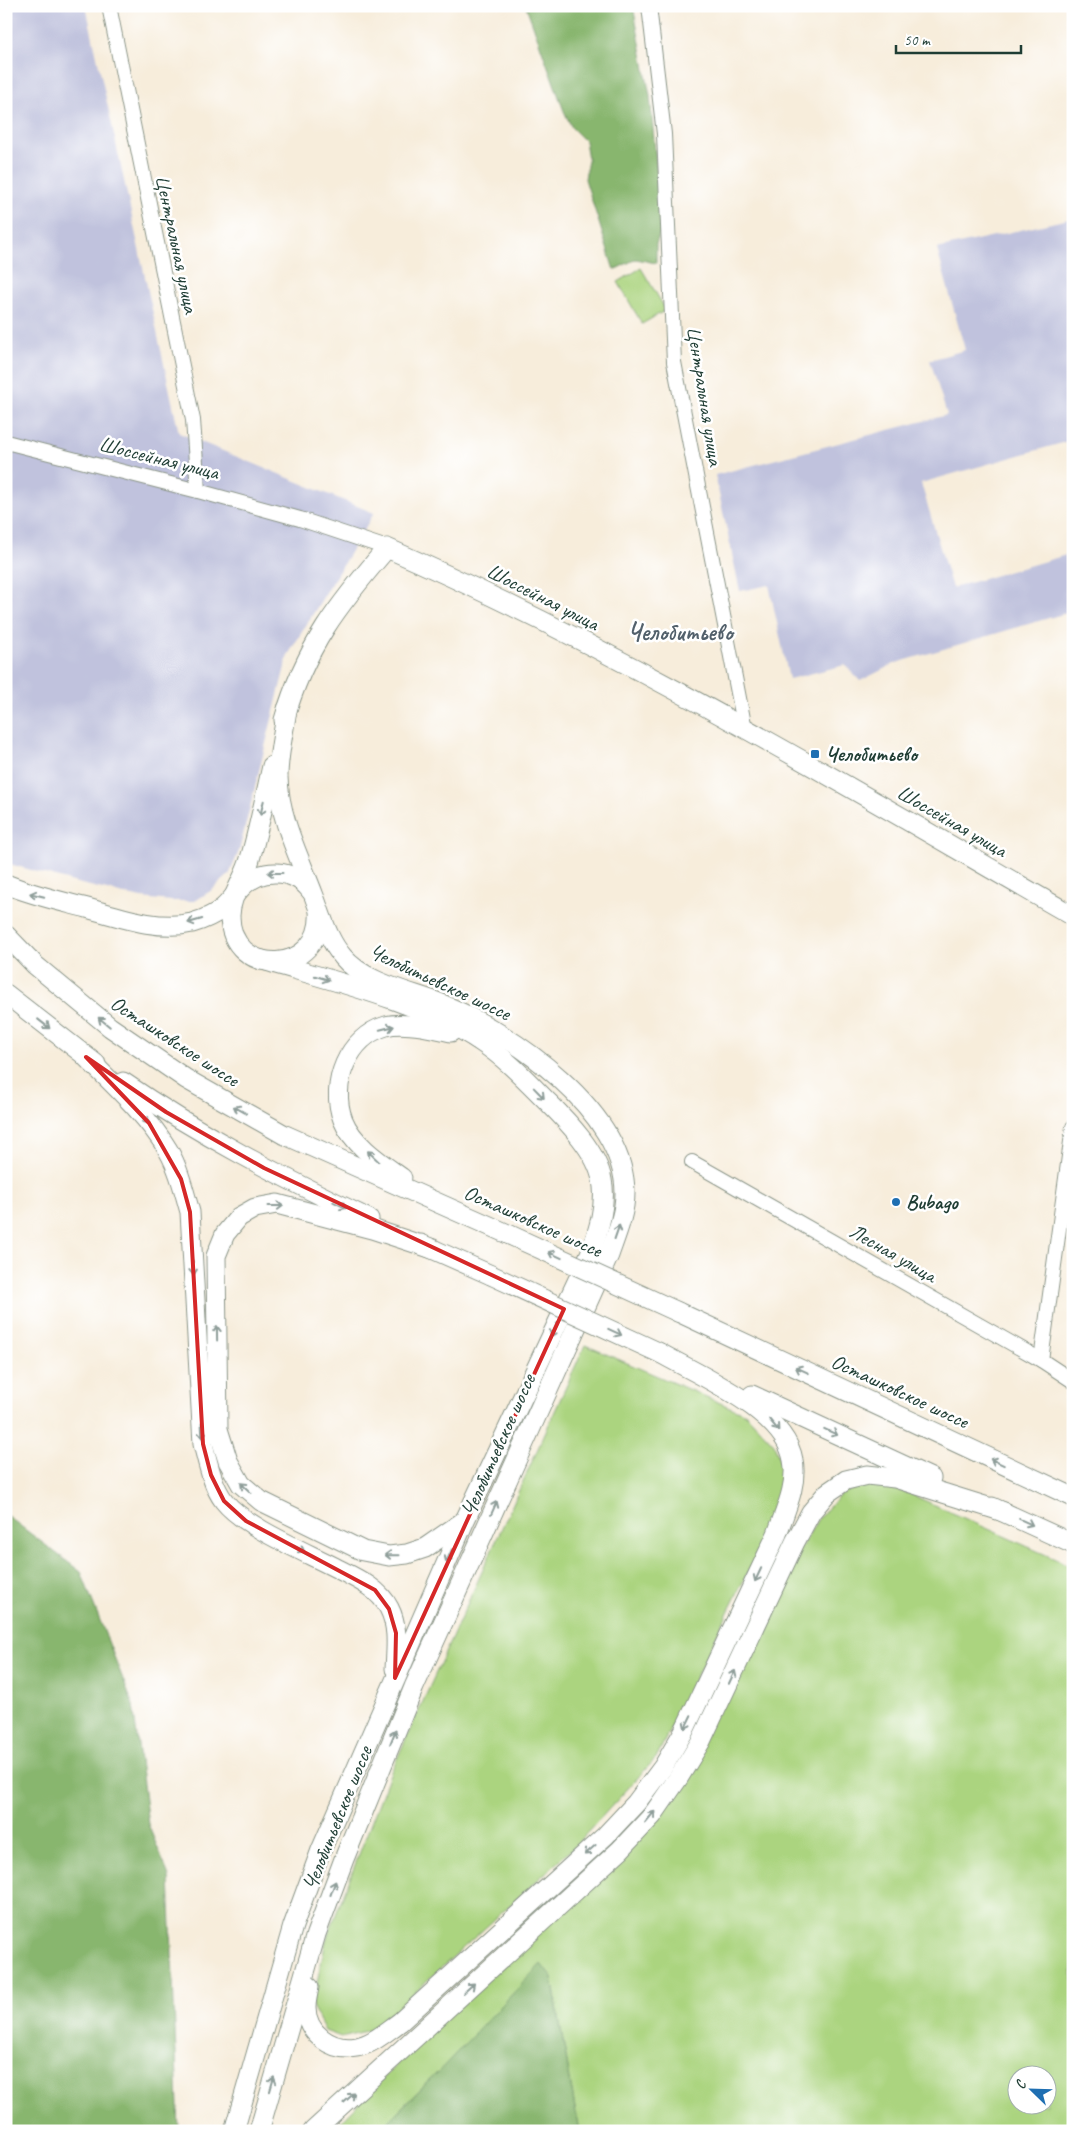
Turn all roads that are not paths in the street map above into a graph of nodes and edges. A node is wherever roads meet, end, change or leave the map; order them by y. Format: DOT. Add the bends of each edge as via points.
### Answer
graph roads {
  1 [pos="109,6"];
  2 [pos="649,6"];
  3 [pos="6,442"];
  4 [pos="198,490"];
  5 [pos="386,548"];
  6 [pos="287,710"];
  7 [pos="745,729"];
  8 [pos="6,884"];
  9 [pos="235,895"];
  10 [pos="316,901"];
  11 [pos="1073,916"];
  12 [pos="6,935"];
  13 [pos="259,959"];
  14 [pos="6,994"];
  15 [pos="86,1057"];
  16 [pos="517,1070"];
  17 [pos="1073,1127"];
  18 [pos="692,1162"];
  19 [pos="457,1212"];
  20 [pos="433,1249"];
  21 [pos="660,1353"];
  22 [pos="1041,1360"];
  23 [pos="1073,1381"];
  24 [pos="1073,1497"];
  25 [pos="1004,1512"];
  26 [pos="465,1520"];
  27 [pos="1073,1544"];
  28 [pos="394,1678"];
  29 [pos="316,1934"];
  30 [pos="234,2131"];
  31 [pos="259,2131"];
  32 [pos="313,2131"];
  1 -- 4 [label="street, Центральная улица" via="193,420"];
  2 -- 7 [label="street, Центральная улица" via="664,134 674,362"];
  3 -- 4 [label="street, Шоссейная улица"];
  4 -- 5 [label="street, Шоссейная улица"];
  5 -- 6 [label="street, Челобитьевское шоссе" via="319,636 301,670"];
  5 -- 7 [label="street, Шоссейная улица" via="528,613"];
  6 -- 9 [label="street, Челобитьевское шоссе, one-way" via="250,859"];
  6 -- 10 [label="street, Челобитьевское шоссе" via="279,760 280,796 288,830"];
  7 -- 11 [label="street, Шоссейная улица"];
  9 -- 8 [label="street, one-way" via="224,908 209,917 170,925 142,922 27,893"];
  10 -- 9 [label="street, Челобитьевское шоссе, one-way" via="308,886 297,878 278,872 253,878"];
  9 -- 13 [label="street, Челобитьевское шоссе" via="230,914 234,938 249,954"];
  10 -- 13 [label="street, Челобитьевское шоссе" via="320,921 311,944 302,953 282,962"];
  29 -- 10 [label="street, Челобитьевское шоссе, one-way" via="414,1687 609,1255 621,1219 625,1193 622,1167 613,1144 577,1095 545,1066 479,1021 362,973 343,958 328,934"];
  19 -- 12 [label="street, Осташковское шоссе, one-way" via="283,1134 186,1080 110,1027 35,965"];
  13 -- 16 [label="street, Челобитьевское шоссе, one-way" via="428,1013 482,1042"];
  14 -- 15 [label="street, one-way"];
  15 -- 20 [label="street, one-way" via="166,1112 264,1168"];
  15 -- 28 [label="street, one-way" via="149,1123 168,1150 181,1179 190,1212 203,1444 211,1475 224,1501 246,1521 375,1590 389,1608 396,1633"];
  19 -- 16 [label="street, one-way" via="402,1178 353,1138 343,1119 338,1095 341,1072 352,1049 369,1034 387,1026 422,1026 460,1035"];
  16 -- 26 [label="street, Челобитьевское шоссе, one-way" via="564,1118 596,1162 603,1180 602,1206 590,1254"];
  17 -- 22 [label="street"];
  18 -- 22 [label="street, Лесная улица"];
  24 -- 19 [label="street, Осташковское шоссе, one-way, bridge"];
  20 -- 21 [label="street, one-way, bridge"];
  26 -- 20 [label="street, one-way" via="425,1548 408,1554 389,1556 364,1551 260,1501 241,1484 228,1461 218,1429 216,1256 225,1234 239,1217 255,1208 277,1204"];
  21 -- 25 [label="street, one-way"];
  21 -- 29 [label="street, one-way" via="754,1406 781,1433 793,1460 788,1505 777,1534 709,1680 663,1767 606,1836 400,2022 376,2039 357,2047 341,2048 324,2041 312,2029 306,2008"];
  22 -- 23 [label="street, Лесная улица"];
  25 -- 27 [label="street, one-way"];
  32 -- 25 [label="street, one-way" via="620,1850 652,1816 680,1778 701,1741 795,1542 811,1512 827,1493 846,1480 867,1475 895,1478"];
  26 -- 28 [label="street, Челобитьевское шоссе, one-way"];
  28 -- 30 [label="street, Челобитьевское шоссе" via="321,1850 293,1926"];
  31 -- 29 [label="street, Челобитьевское шоссе, one-way"];
}
